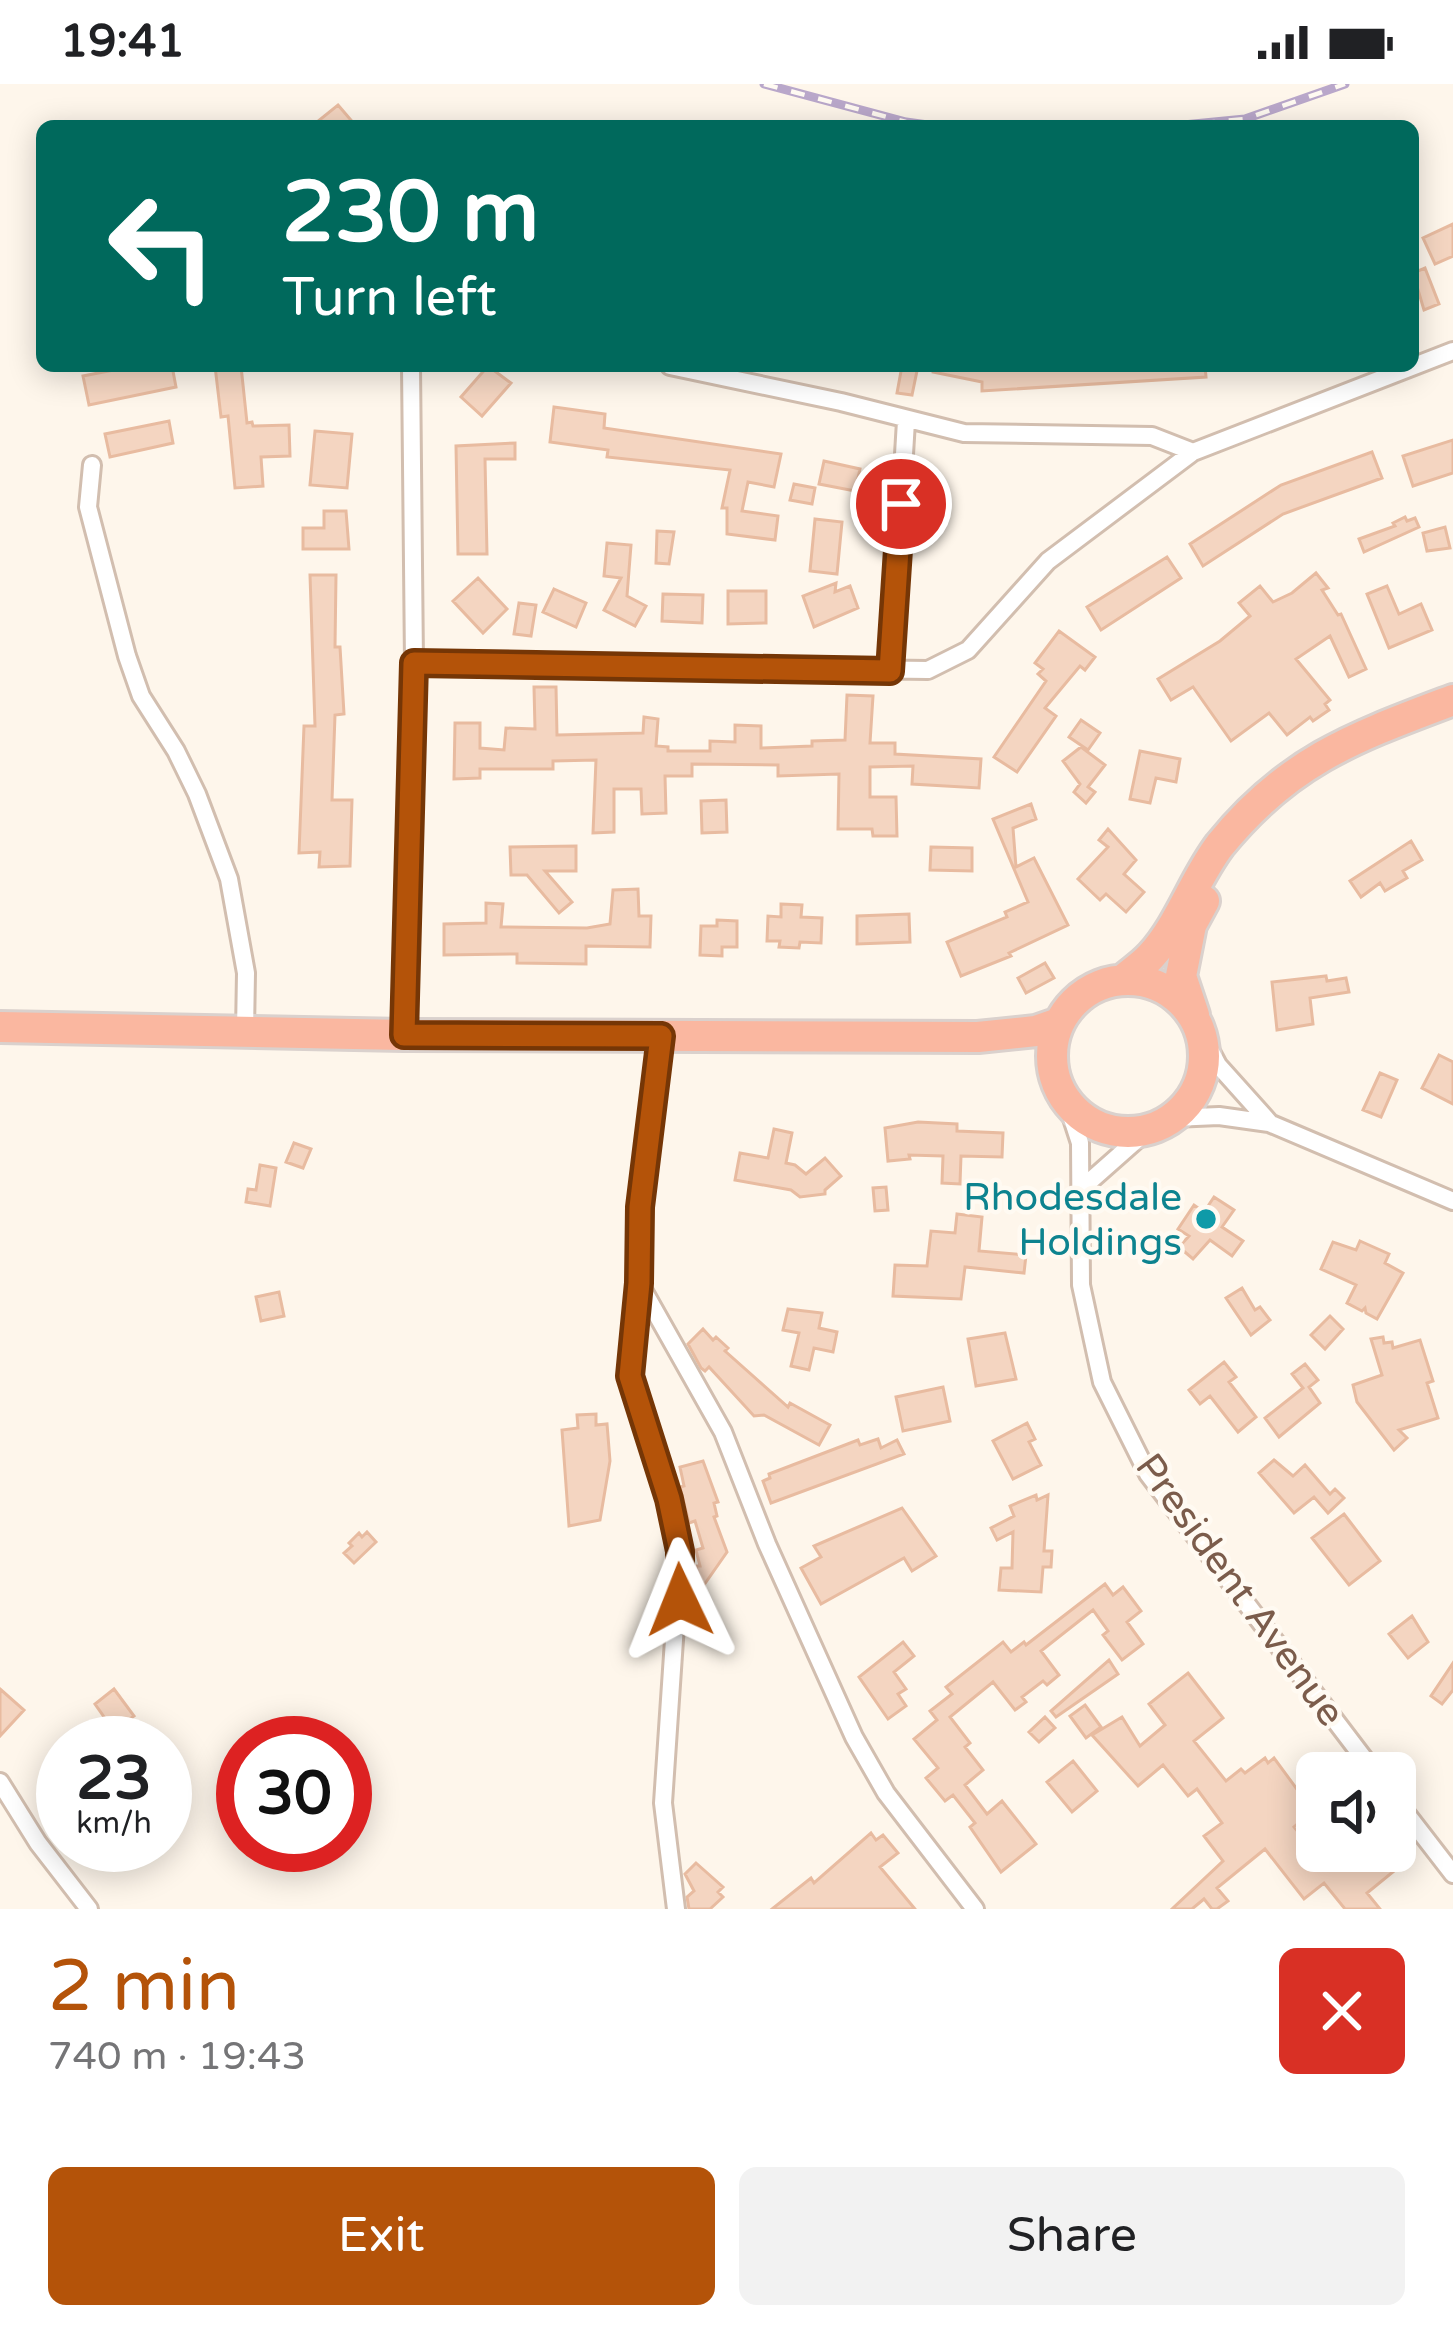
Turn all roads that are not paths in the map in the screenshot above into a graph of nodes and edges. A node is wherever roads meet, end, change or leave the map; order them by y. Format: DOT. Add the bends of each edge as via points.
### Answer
graph roads {
  1 [pos="1453,350"];
  2 [pos="1419,363"];
  3 [pos="412,372"];
  4 [pos="698,372"];
  5 [pos="1397,372"];
  6 [pos="906,421"];
  7 [pos="1193,452"];
  8 [pos="92,465"];
  9 [pos="414,663"];
  10 [pos="890,671"];
  11 [pos="1453,700"];
  12 [pos="1453,718"];
  13 [pos="1123,980"];
  14 [pos="1059,1023"];
  15 [pos="1198,1027"];
  16 [pos="0,1028"];
  17 [pos="245,1031"];
  18 [pos="404,1035"];
  19 [pos="661,1036"];
  20 [pos="978,1036"];
  21 [pos="1062,1095"];
  22 [pos="1269,1123"];
  23 [pos="1161,1124"];
  24 [pos="1080,1190"];
  25 [pos="1453,1201"];
  26 [pos="639,1283"];
  27 [pos="1359,1752"];
  28 [pos="0,1782"];
  29 [pos="1416,1826"];
  30 [pos="1453,1874"];
  31 [pos="89,1909"];
  32 [pos="676,1909"];
  33 [pos="975,1909"];
  1 -- 2 [label="street"];
  3 -- 9 [label="street"];
  4 -- 6 [label="street"];
  5 -- 7 [label="street"];
  6 -- 7 [label="street" via="964,434 1152,436"];
  6 -- 10 [label="street"];
  7 -- 10 [label="street" via="1048,561 968,650 928,670"];
  8 -- 17 [label="street" via="88,508 127,656 230,879 247,973"];
  9 -- 10 [label="street"];
  9 -- 18 [label="street"];
  11 -- 13 [label="highway" via="1349,740 1268,793 1209,862 1153,955"];
  12 -- 15 [label="highway" via="1316,777 1234,856 1191,925 1181,976"];
  13 -- 14 [label="highway" via="1085,993"];
  13 -- 15 [label="highway" via="1165,989"];
  14 -- 20 [label="highway"];
  14 -- 21 [label="highway" via="1052,1066"];
  15 -- 22 [label="street"];
  15 -- 23 [label="highway" via="1200,1080 1190,1101"];
  16 -- 17 [label="highway"];
  17 -- 18 [label="highway"];
  18 -- 19 [label="highway"];
  19 -- 20 [label="highway"];
  19 -- 26 [label="street"];
  20 -- 21 [label="highway" via="1029,1061"];
  21 -- 23 [label="highway" via="1103,1129"];
  21 -- 24 [label="street, President Avenue" via="1080,1143"];
  22 -- 23 [label="street" via="1219,1116"];
  22 -- 25 [label="street"];
  23 -- 24 [label="street"];
  24 -- 27 [label="street, President Avenue" via="1081,1285 1102,1382 1148,1474"];
  26 -- 32 [label="street" via="630,1376 680,1551 663,1803"];
  26 -- 33 [label="street" via="723,1432 854,1737 886,1793"];
  28 -- 31 [label="street"];
  29 -- 30 [label="street"];
}
